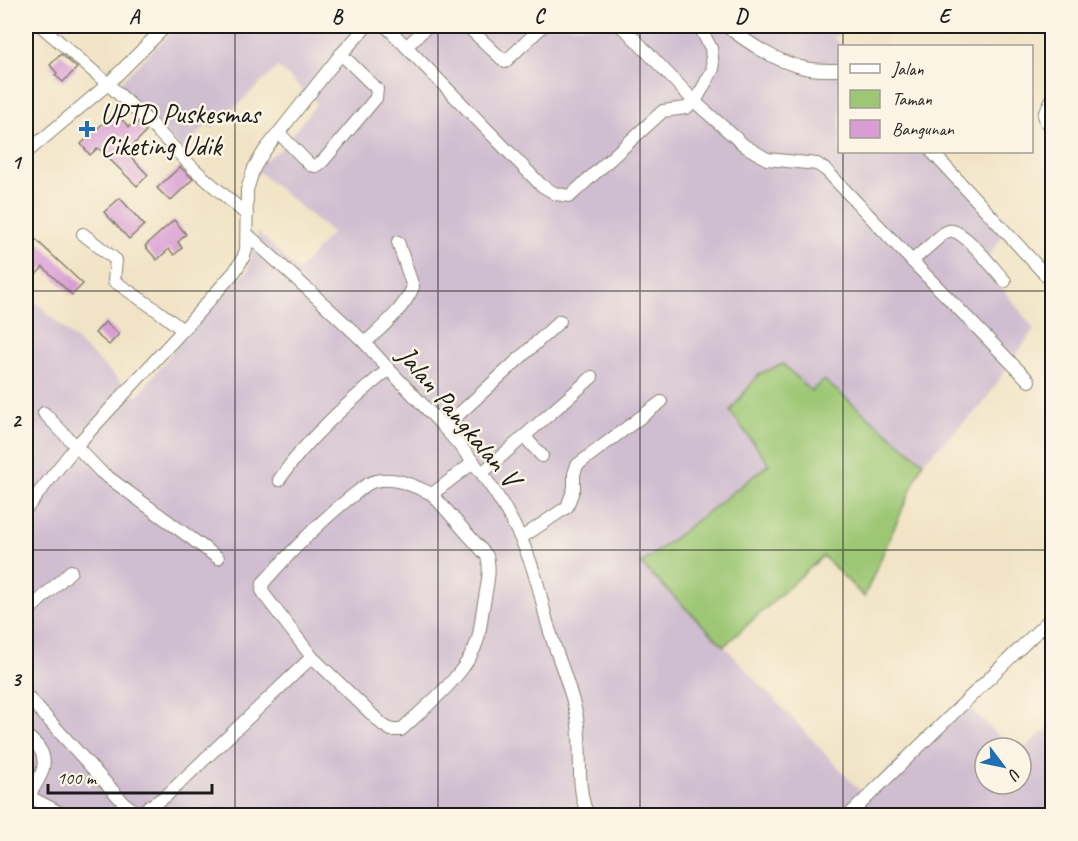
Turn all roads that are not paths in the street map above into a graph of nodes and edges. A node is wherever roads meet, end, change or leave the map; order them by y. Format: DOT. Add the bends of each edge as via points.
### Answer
graph roads {
  1 [pos="41,26"];
  2 [pos="166,26"];
  3 [pos="367,26"];
  4 [pos="386,26"];
  5 [pos="428,26"];
  6 [pos="467,26"];
  7 [pos="543,26"];
  8 [pos="620,26"];
  9 [pos="699,26"];
  10 [pos="726,26"];
  11 [pos="407,46"];
  12 [pos="341,54"];
  13 [pos="838,70"];
  14 [pos="108,84"];
  15 [pos="1053,99"];
  16 [pos="696,102"];
  17 [pos="1053,126"];
  18 [pos="279,133"];
  19 [pos="26,153"];
  20 [pos="933,153"];
  21 [pos="247,215"];
  22 [pos="83,234"];
  23 [pos="247,234"];
  24 [pos="398,242"];
  25 [pos="912,261"];
  26 [pos="1005,281"];
  27 [pos="1053,282"];
  28 [pos="560,321"];
  29 [pos="183,330"];
  30 [pos="365,343"];
  31 [pos="389,369"];
  32 [pos="592,377"];
  33 [pos="1029,381"];
  34 [pos="661,402"];
  35 [pos="44,413"];
  36 [pos="445,427"];
  37 [pos="524,436"];
  38 [pos="76,446"];
  39 [pos="542,456"];
  40 [pos="474,462"];
  41 [pos="482,473"];
  42 [pos="279,480"];
  43 [pos="432,494"];
  44 [pos="26,509"];
  45 [pos="520,538"];
  46 [pos="218,558"];
  47 [pos="71,571"];
  48 [pos="26,613"];
  49 [pos="1053,617"];
  50 [pos="312,657"];
  51 [pos="26,695"];
  52 [pos="26,735"];
  53 [pos="27,798"];
  54 [pos="141,814"];
  55 [pos="66,816"];
  56 [pos="588,816"];
  57 [pos="848,816"];
  1 -- 14 [label="street"];
  2 -- 14 [label="street"];
  3 -- 12 [label="street"];
  4 -- 11 [label="street"];
  5 -- 11 [label="street"];
  6 -- 7 [label="street" via="505,62"];
  8 -- 16 [label="street"];
  9 -- 16 [label="street" via="711,48 713,69"];
  10 -- 13 [label="street" via="781,60 803,68"];
  11 -- 16 [label="street" via="556,195 570,196 663,111 686,108"];
  12 -- 18 [label="street"];
  12 -- 18 [label="street" via="377,89 376,98 316,166 310,165"];
  14 -- 19 [label="street"];
  14 -- 21 [label="street"];
  15 -- 17 [label="street" via="1044,115"];
  16 -- 25 [label="street" via="745,146 767,159 817,164 826,170"];
  18 -- 21 [label="street" via="254,168 247,190"];
  20 -- 27 [label="street"];
  21 -- 23 [label="street"];
  22 -- 29 [label="street" via="116,260 114,281"];
  23 -- 29 [label="street" via="246,250 239,265"];
  23 -- 30 [label="street, Jalan Pangkalan V"];
  24 -- 30 [label="street" via="413,287 409,297"];
  25 -- 26 [label="street" via="951,230 971,243"];
  25 -- 33 [label="street"];
  28 -- 36 [label="street"];
  29 -- 38 [label="street"];
  30 -- 31 [label="street, Jalan Pangkalan V"];
  31 -- 36 [label="street, Jalan Pangkalan V"];
  31 -- 42 [label="street" via="305,446"];
  32 -- 37 [label="street"];
  34 -- 45 [label="street" via="577,465 567,507"];
  35 -- 38 [label="street"];
  36 -- 40 [label="street, Jalan Pangkalan V"];
  37 -- 39 [label="street"];
  37 -- 41 [label="street"];
  38 -- 44 [label="street"];
  38 -- 46 [label="street" via="101,472"];
  40 -- 41 [label="street, Jalan Pangkalan V"];
  40 -- 43 [label="street"];
  41 -- 45 [label="street, Jalan Pangkalan V"];
  43 -- 50 [label="street" via="399,481 369,483 297,545 263,583 266,597"];
  43 -- 50 [label="street" via="489,563 477,639 462,668 396,731 375,718"];
  45 -- 56 [label="street, Jalan Pangkalan V" via="538,583 576,712 581,792"];
  47 -- 48 [label="street"];
  49 -- 57 [label="street"];
  50 -- 54 [label="street" via="166,796"];
  51 -- 54 [label="street" via="124,803"];
  52 -- 53 [label="street" via="40,749 45,763"];
  53 -- 55 [label="street"];
}
